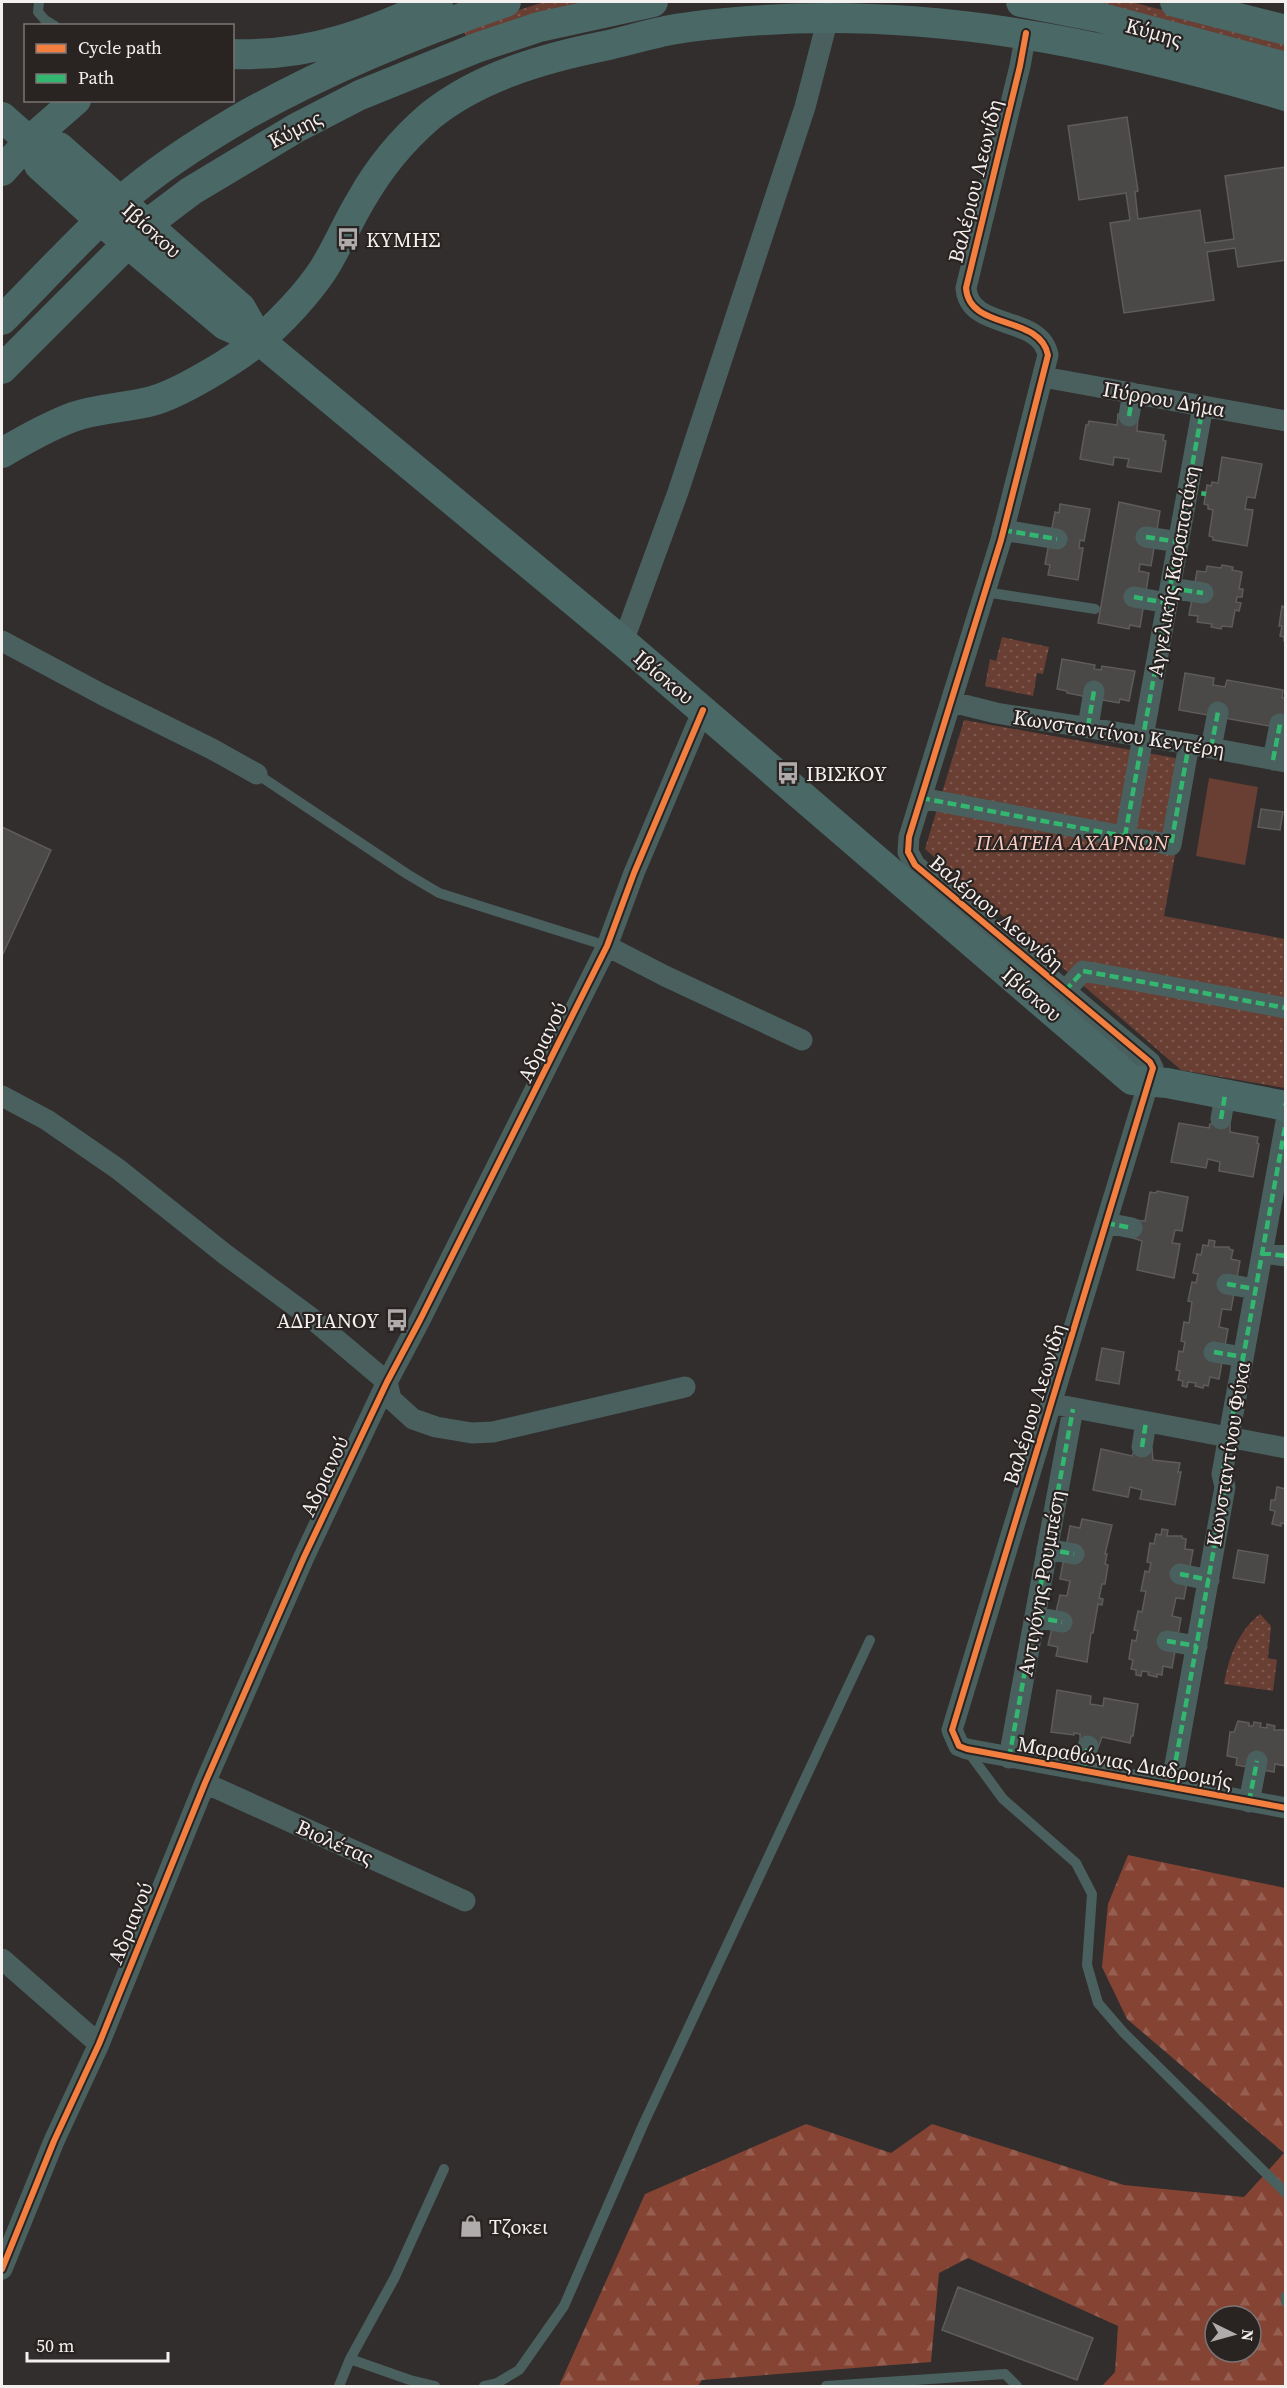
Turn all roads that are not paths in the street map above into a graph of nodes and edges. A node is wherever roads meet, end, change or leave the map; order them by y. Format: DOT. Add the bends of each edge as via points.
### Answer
graph roads {
  1 [pos="39,2"];
  2 [pos="438,2"];
  3 [pos="506,2"];
  4 [pos="653,2"];
  5 [pos="1020,2"];
  6 [pos="1175,2"];
  7 [pos="828,18"];
  8 [pos="52,24"];
  9 [pos="1286,30"];
  10 [pos="1026,33"];
  11 [pos="234,54"];
  12 [pos="1286,67"];
  13 [pos="1286,96"];
  14 [pos="74,102"];
  15 [pos="2,117"];
  16 [pos="29,141"];
  17 [pos="2,171"];
  18 [pos="111,211"];
  19 [pos="137,234"];
  20 [pos="2,320"];
  21 [pos="259,340"];
  22 [pos="2,369"];
  23 [pos="1043,377"];
  24 [pos="1133,393"];
  25 [pos="1203,406"];
  26 [pos="1129,416"];
  27 [pos="1286,421"];
  28 [pos="2,453"];
  29 [pos="1004,530"];
  30 [pos="1146,537"];
  31 [pos="1057,539"];
  32 [pos="1179,542"];
  33 [pos="985,592"];
  34 [pos="1203,593"];
  35 [pos="1169,595"];
  36 [pos="1134,597"];
  37 [pos="1095,609"];
  38 [pos="2,641"];
  39 [pos="623,642"];
  40 [pos="1094,691"];
  41 [pos="952,702"];
  42 [pos="704,710"];
  43 [pos="1218,712"];
  44 [pos="1280,724"];
  45 [pos="1088,728"];
  46 [pos="1143,736"];
  47 [pos="1189,744"];
  48 [pos="1211,748"];
  49 [pos="1279,761"];
  50 [pos="257,774"];
  51 [pos="921,798"];
  52 [pos="1125,836"];
  53 [pos="607,946"];
  54 [pos="1065,991"];
  55 [pos="1286,1008"];
  56 [pos="802,1040"];
  57 [pos="1149,1083"];
  58 [pos="2,1096"];
  59 [pos="1285,1105"];
  60 [pos="1286,1122"];
  61 [pos="1280,1186"];
  62 [pos="1106,1223"];
  63 [pos="1132,1227"];
  64 [pos="1262,1253"];
  65 [pos="1286,1256"];
  66 [pos="1227,1284"];
  67 [pos="1255,1289"];
  68 [pos="1214,1352"];
  69 [pos="1243,1358"];
  70 [pos="387,1382"];
  71 [pos="685,1387"];
  72 [pos="1051,1403"];
  73 [pos="1073,1409"];
  74 [pos="1146,1422"];
  75 [pos="1228,1438"];
  76 [pos="1142,1447"];
  77 [pos="1286,1448"];
  78 [pos="1047,1549"];
  79 [pos="1074,1554"];
  80 [pos="1180,1574"];
  81 [pos="1209,1580"];
  82 [pos="1035,1617"];
  83 [pos="1062,1622"];
  84 [pos="870,1640"];
  85 [pos="1167,1641"];
  86 [pos="1197,1646"];
  87 [pos="1088,1746"];
  88 [pos="963,1747"];
  89 [pos="1009,1758"];
  90 [pos="1257,1761"];
  91 [pos="1083,1771"];
  92 [pos="206,1784"];
  93 [pos="1171,1787"];
  94 [pos="1249,1802"];
  95 [pos="1286,1808"];
  96 [pos="465,1901"];
  97 [pos="2,1959"];
  98 [pos="99,2044"];
  99 [pos="444,2169"];
  100 [pos="1286,2193"];
  101 [pos="2,2269"];
  102 [pos="1286,2296"];
  103 [pos="1286,2302"];
  104 [pos="350,2359"];
  105 [pos="339,2386"];
  106 [pos="435,2386"];
  107 [pos="484,2386"];
  108 [pos="826,2386"];
  109 [pos="1017,2386"];
  1 -- 8 [label="lane" via="38,12"];
  2 -- 11 [label="street" via="365,33 308,50"];
  3 -- 18 [label="street, Κύμης" via="397,41 276,98 170,163"];
  4 -- 19 [label="street, Κύμης" via="539,27 425,67 360,95 241,159 191,191"];
  5 -- 12 [label="street, Κύμης" via="1098,17"];
  6 -- 9 [label="street, Κύμης"];
  7 -- 10 [label="street" via="930,22"];
  7 -- 21 [label="street" via="724,23 662,31 577,51 458,96 391,154 321,272"];
  7 -- 39 [label="street" via="805,107 678,492"];
  10 -- 13 [label="street" via="1208,74"];
  10 -- 23 [label="street, Βαλέριου Λεωνίδη" via="966,288 976,310 1039,336 1048,355"];
  14 -- 16 [label="street"];
  15 -- 16 [label="street"];
  16 -- 17 [label="street"];
  16 -- 18 [label="street, Ιβίσκου" via="59,147"];
  18 -- 19 [label="street, Ιβίσκου"];
  18 -- 20 [label="street, Κύμης"];
  19 -- 21 [label="street, Ιβίσκου" via="241,308"];
  19 -- 22 [label="street, Κύμης"];
  21 -- 28 [label="street" via="213,371 153,401 73,417"];
  21 -- 39 [label="street, Ιβίσκου"];
  23 -- 24 [label="street, Πύρρου Δήμα"];
  23 -- 29 [label="street, Βαλέριου Λεωνίδη"];
  24 -- 25 [label="street, Πύρρου Δήμα"];
  24 -- 26 [label="street"];
  25 -- 27 [label="street, Πύρρου Δήμα"];
  25 -- 32 [label="street, Αγγελικής Καραπατάκη" via="1197,492"];
  29 -- 31 [label="street"];
  29 -- 33 [label="street, Βαλέριου Λεωνίδη"];
  30 -- 32 [label="street"];
  32 -- 35 [label="street, Αγγελικής Καραπατάκη"];
  33 -- 37 [label="lane"];
  33 -- 41 [label="street, Βαλέριου Λεωνίδη"];
  34 -- 35 [label="street"];
  35 -- 36 [label="street"];
  35 -- 46 [label="street, Αγγελικής Καραπατάκη"];
  38 -- 50 [label="street"];
  39 -- 42 [label="street, Ιβίσκου"];
  40 -- 45 [label="street"];
  41 -- 45 [label="street, Κωνσταντίνου Κεντέρη"];
  41 -- 51 [label="street, Βαλέριου Λεωνίδη"];
  42 -- 53 [label="street, Αδριανού"];
  42 -- 57 [label="street, Ιβίσκου" via="1132,1080"];
  43 -- 48 [label="street"];
  44 -- 49 [label="street"];
  45 -- 46 [label="street, Κωνσταντίνου Κεντέρη"];
  46 -- 47 [label="street, Κωνσταντίνου Κεντέρη"];
  46 -- 52 [label="street, Αγγελικής Καραπατάκη"];
  47 -- 48 [label="street, Κωνσταντίνου Κεντέρη"];
  47 -- 52 [label="street" via="1171,845"];
  48 -- 49 [label="street, Κωνσταντίνου Κεντέρη"];
  50 -- 53 [label="lane" via="439,893"];
  51 -- 52 [label="street"];
  51 -- 54 [label="street, Βαλέριου Λεωνίδη" via="909,837 908,852 915,865"];
  53 -- 56 [label="street"];
  53 -- 70 [label="street, Αδριανού"];
  54 -- 55 [label="street" via="1083,971"];
  54 -- 57 [label="street, Βαλέριου Λεωνίδη" via="1150,1062 1153,1068"];
  57 -- 59 [label="street, Ιβίσκου" via="1167,1083 1222,1107"];
  57 -- 62 [label="street, Βαλέριου Λεωνίδη"];
  58 -- 70 [label="street" via="47,1120 118,1168"];
  60 -- 61 [label="street, Κωνσταντίνου Φύκα"];
  61 -- 64 [label="street, Κωνσταντίνου Φύκα"];
  62 -- 63 [label="street"];
  62 -- 72 [label="street, Βαλέριου Λεωνίδη"];
  64 -- 65 [label="street"];
  64 -- 67 [label="street, Κωνσταντίνου Φύκα"];
  66 -- 67 [label="street"];
  67 -- 69 [label="street, Κωνσταντίνου Φύκα"];
  68 -- 69 [label="street"];
  69 -- 75 [label="street, Κωνσταντίνου Φύκα"];
  70 -- 71 [label="street" via="391,1399 413,1419 472,1433 527,1426"];
  70 -- 92 [label="street, Αδριανού" via="304,1557"];
  72 -- 73 [label="street"];
  72 -- 88 [label="street, Βαλέριου Λεωνίδη" via="952,1730"];
  73 -- 74 [label="street"];
  73 -- 78 [label="street, Αντιγόνης Ρουμπέση"];
  74 -- 75 [label="street"];
  74 -- 76 [label="street"];
  75 -- 77 [label="street"];
  75 -- 81 [label="street, Κωνσταντίνου Φύκα" via="1222,1474 1225,1486"];
  78 -- 79 [label="street"];
  78 -- 82 [label="street, Αντιγόνης Ρουμπέση"];
  80 -- 81 [label="street"];
  81 -- 86 [label="street, Κωνσταντίνου Φύκα"];
  82 -- 83 [label="street"];
  82 -- 89 [label="street, Αντιγόνης Ρουμπέση"];
  84 -- 107 [label="lane" via="643,2125 564,2306 519,2370"];
  85 -- 86 [label="street"];
  86 -- 93 [label="street, Κωνσταντίνου Φύκα"];
  87 -- 91 [label="street"];
  88 -- 89 [label="street, Μαραθώνιας Διαδρομής"];
  88 -- 100 [label="lane" via="1003,1799 1076,1863 1092,1894 1087,1965 1098,2003"];
  89 -- 91 [label="street, Μαραθώνιας Διαδρομής"];
  90 -- 94 [label="street"];
  91 -- 93 [label="street, Μαραθώνιας Διαδρομής"];
  92 -- 96 [label="street, Βιολέτας"];
  92 -- 98 [label="street, Αδριανού"];
  93 -- 94 [label="street, Μαραθώνιας Διαδρομής"];
  94 -- 95 [label="street, Μαραθώνιας Διαδρομής"];
  97 -- 98 [label="street"];
  98 -- 101 [label="street, Αδριανού" via="54,2140"];
  99 -- 104 [label="lane" via="395,2277"];
  102 -- 103 [label="lane"];
  104 -- 105 [label="lane"];
  104 -- 106 [label="lane"];
  108 -- 109 [label="lane" via="1005,2374"];
}
